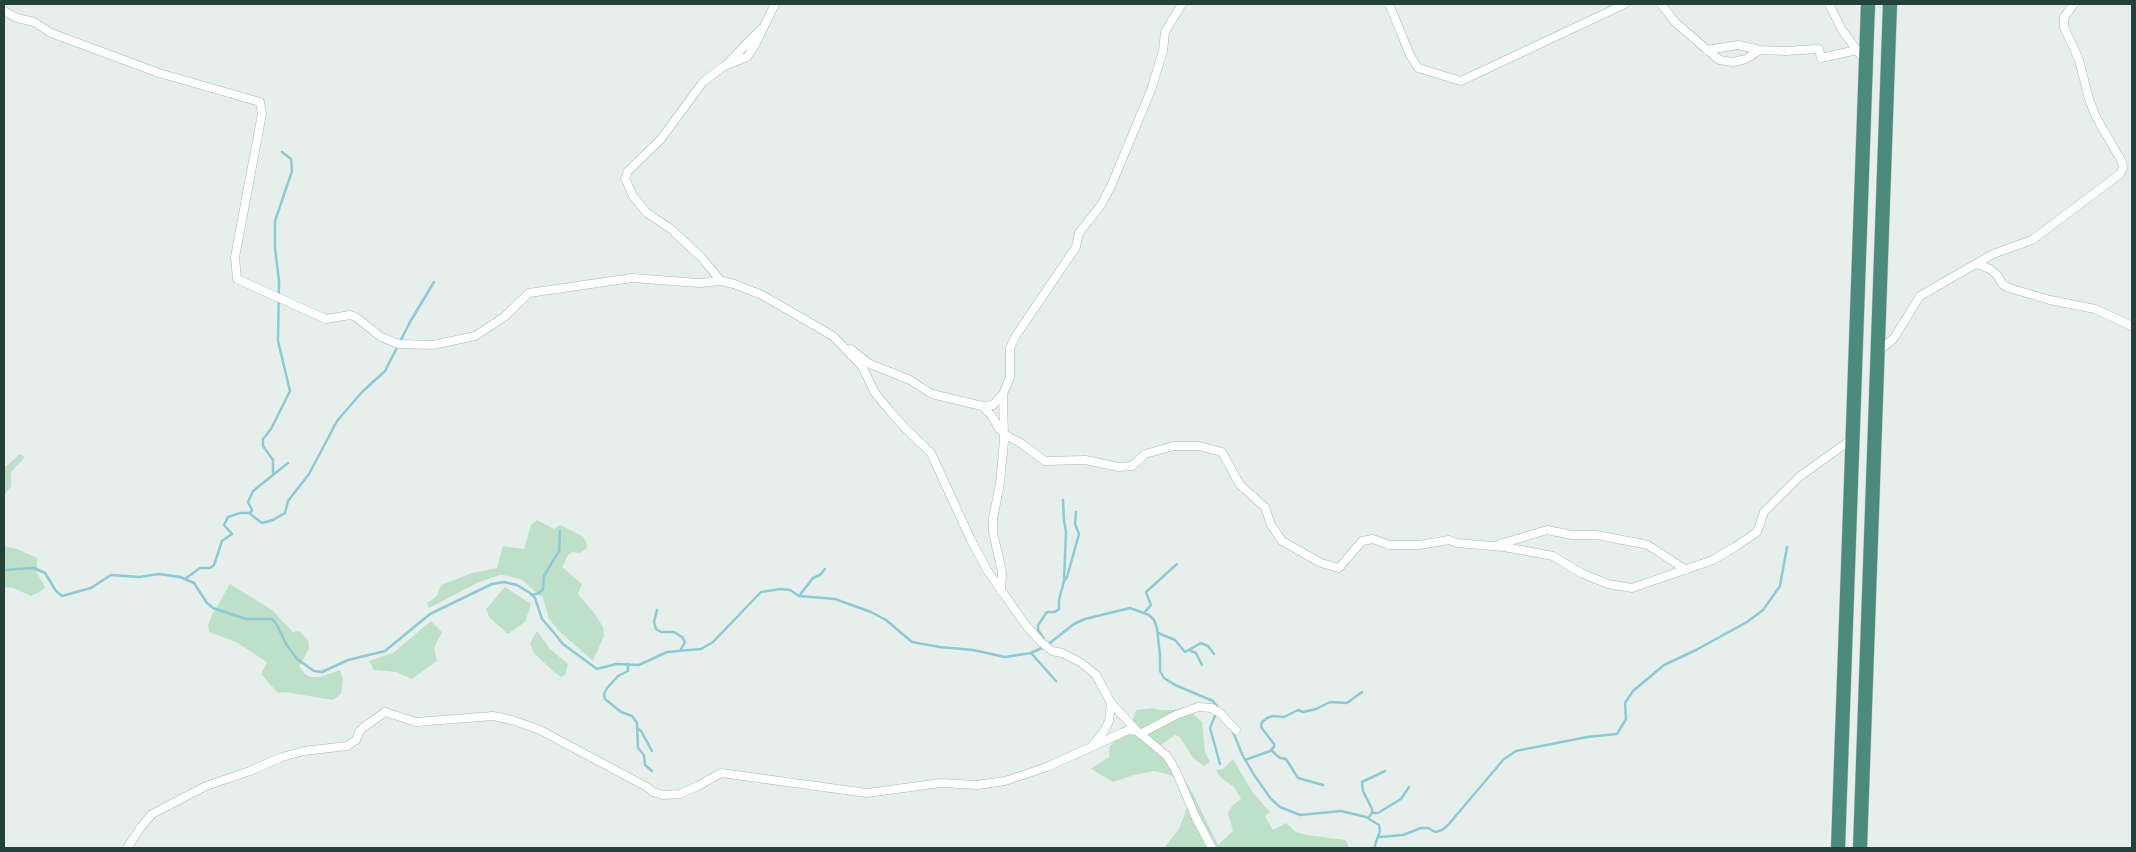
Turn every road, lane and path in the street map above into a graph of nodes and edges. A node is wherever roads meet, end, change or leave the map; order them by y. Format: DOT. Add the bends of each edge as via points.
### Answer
graph roads {
  1 [pos="775,4"];
  2 [pos="1182,4"];
  3 [pos="1389,4"];
  4 [pos="1625,4"];
  5 [pos="1661,4"];
  6 [pos="1829,4"];
  7 [pos="1868,4"];
  8 [pos="1890,4"];
  9 [pos="2074,4"];
  10 [pos="4,11"];
  11 [pos="1707,50"];
  12 [pos="1760,50"];
  13 [pos="1857,50"];
  14 [pos="1866,63"];
  15 [pos="1976,264"];
  16 [pos="721,281"];
  17 [pos="2132,326"];
  18 [pos="834,336"];
  19 [pos="1878,352"];
  20 [pos="1003,394"];
  21 [pos="982,406"];
  22 [pos="1004,434"];
  23 [pos="1852,440"];
  24 [pos="1493,546"];
  25 [pos="1686,570"];
  26 [pos="1002,590"];
  27 [pos="1111,703"];
  28 [pos="1236,730"];
  29 [pos="1138,732"];
  30 [pos="1090,749"];
  31 [pos="127,848"];
  32 [pos="1212,848"];
  33 [pos="1838,848"];
  34 [pos="1860,848"];
  1 -- 16 [label="street" via="746,57 724,66 703,82 661,139 628,171 625,178 632,196 647,213 671,229"];
  2 -- 20 [label="street" via="1165,32 1151,90 1111,186 1079,233 1076,247 1015,337 1010,348 1010,377"];
  3 -- 4 [label="street" via="1418,68 1461,81"];
  5 -- 11 [label="street" via="1675,22"];
  6 -- 13 [label="street"];
  7 -- 14 [label="highway"];
  8 -- 19 [label="highway"];
  9 -- 15 [label="street" via="2064,17 2064,27 2079,60 2096,117 2123,168 2120,174 2032,240 2001,250"];
  10 -- 16 [label="street" via="159,73 260,102 262,114 235,257 237,279 326,319 350,314 381,337 399,344 433,346 475,336 504,317 530,293 632,278 699,283"];
  11 -- 12 [label="street" via="1738,45"];
  11 -- 12 [label="street" via="1719,60 1733,62 1746,59"];
  12 -- 13 [label="street" via="1819,49 1821,58"];
  13 -- 14 [label="street"];
  14 -- 23 [label="highway"];
  15 -- 17 [label="street" via="1990,269 2009,288 2095,309"];
  15 -- 19 [label="street" via="1920,296 1894,338"];
  16 -- 18 [label="street" via="762,295"];
  18 -- 21 [label="street" via="868,363 910,380 932,394"];
  18 -- 26 [label="street" via="862,366 876,393 905,428 931,453 971,540"];
  19 -- 34 [label="highway"];
  20 -- 21 [label="street" via="992,405"];
  20 -- 22 [label="street"];
  21 -- 22 [label="street"];
  22 -- 24 [label="street" via="1045,461 1085,460 1119,467 1132,466 1145,454 1174,446 1199,446 1222,452 1240,485 1265,507 1271,525 1282,541 1321,563 1338,568 1362,541 1373,539 1389,545 1448,540"];
  22 -- 26 [label="street" via="993,519"];
  23 -- 25 [label="street" via="1799,477 1764,512 1757,532 1713,560"];
  23 -- 33 [label="highway"];
  24 -- 25 [label="street" via="1553,556 1581,573 1619,587 1632,588"];
  24 -- 25 [label="street" via="1547,530 1597,535 1648,545"];
  26 -- 27 [label="street" via="1040,642 1052,651 1080,662 1096,675"];
  27 -- 29 [label="street"];
  27 -- 30 [label="street" via="1104,731"];
  28 -- 29 [label="street" via="1212,708 1198,707"];
  29 -- 30 [label="street" via="1128,730"];
  29 -- 32 [label="street" via="1167,756"];
  30 -- 31 [label="street" via="1006,781 977,785 941,783 867,793 721,773 680,794 663,795 540,730 512,720 493,716 416,722 385,712 360,730 356,740 346,746 282,757 206,786 152,814"];
}
